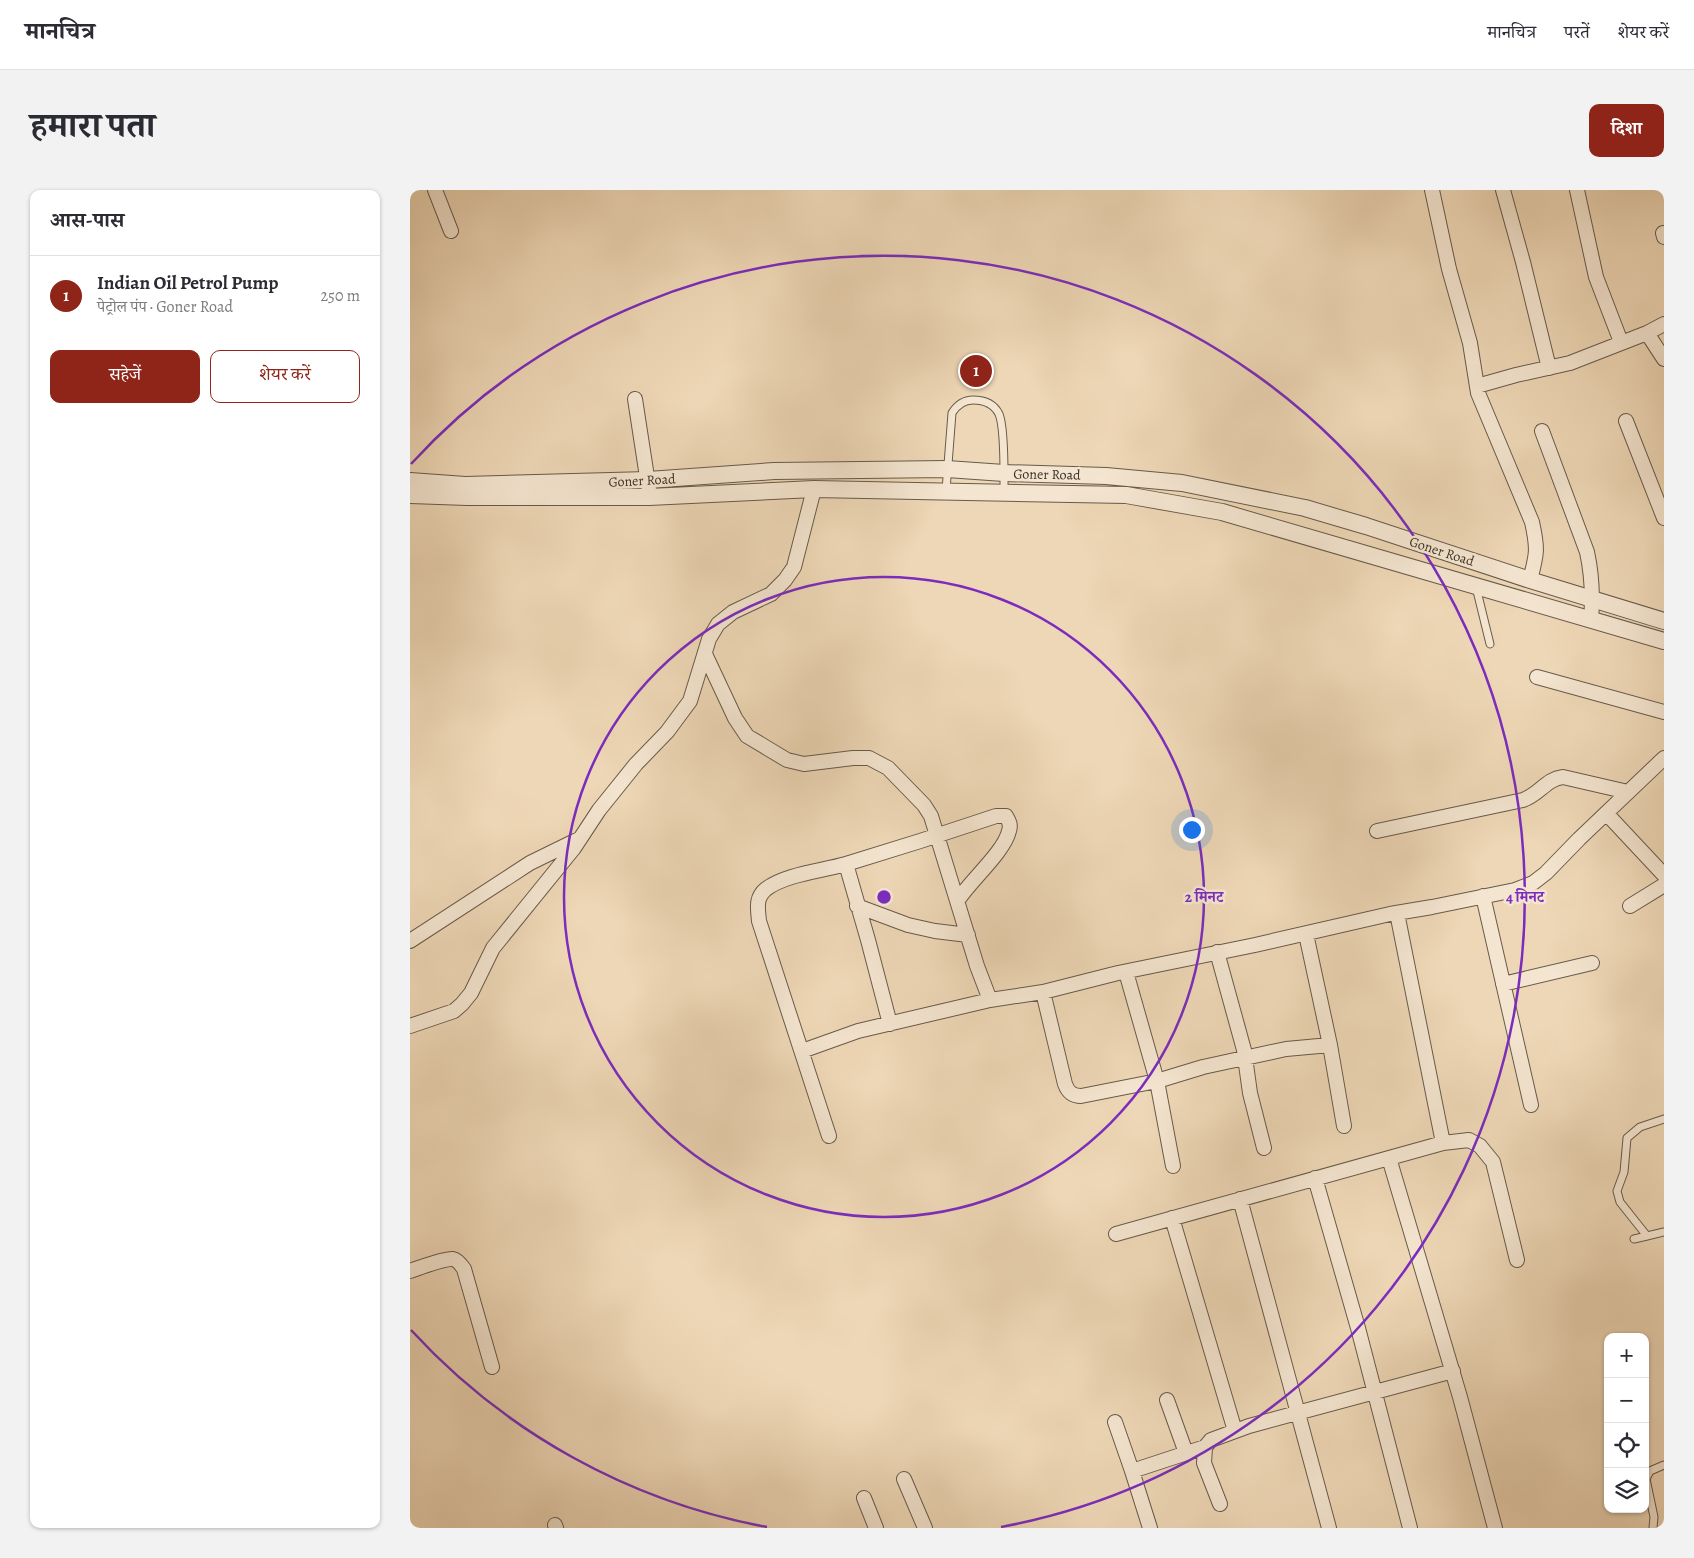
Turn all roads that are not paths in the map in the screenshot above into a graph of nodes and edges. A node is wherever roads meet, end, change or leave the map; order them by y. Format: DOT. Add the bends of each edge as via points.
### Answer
graph roads {
  1 [pos="435,190"];
  2 [pos="1432,190"];
  3 [pos="1503,190"];
  4 [pos="1577,190"];
  5 [pos="451,231"];
  6 [pos="1664,324"];
  7 [pos="1647,333"];
  8 [pos="1622,342"];
  9 [pos="1664,359"];
  10 [pos="1549,368"];
  11 [pos="1477,386"];
  12 [pos="635,399"];
  13 [pos="1626,421"];
  14 [pos="1542,431"];
  15 [pos="947,469"];
  16 [pos="1004,473"];
  17 [pos="410,480"];
  18 [pos="649,488"];
  19 [pos="814,489"];
  20 [pos="946,490"];
  21 [pos="1004,492"];
  22 [pos="410,495"];
  23 [pos="1305,508"];
  24 [pos="1664,518"];
  25 [pos="1297,534"];
  26 [pos="1530,580"];
  27 [pos="1476,586"];
  28 [pos="1592,599"];
  29 [pos="1590,620"];
  30 [pos="1664,621"];
  31 [pos="1664,641"];
  32 [pos="1490,644"];
  33 [pos="705,654"];
  34 [pos="1537,677"];
  35 [pos="1664,712"];
  36 [pos="1664,758"];
  37 [pos="1628,792"];
  38 [pos="1606,813"];
  39 [pos="1377,831"];
  40 [pos="937,836"];
  41 [pos="582,837"];
  42 [pos="846,864"];
  43 [pos="1664,875"];
  44 [pos="1664,885"];
  45 [pos="1483,896"];
  46 [pos="958,900"];
  47 [pos="857,906"];
  48 [pos="1630,906"];
  49 [pos="1397,913"];
  50 [pos="1306,934"];
  51 [pos="968,935"];
  52 [pos="410,941"];
  53 [pos="1217,952"];
  54 [pos="1592,963"];
  55 [pos="1126,972"];
  56 [pos="1503,984"];
  57 [pos="1043,992"];
  58 [pos="990,1000"];
  59 [pos="890,1024"];
  60 [pos="410,1026"];
  61 [pos="1330,1045"];
  62 [pos="802,1051"];
  63 [pos="1245,1058"];
  64 [pos="1157,1081"];
  65 [pos="1530,1106"];
  66 [pos="1664,1119"];
  67 [pos="1344,1126"];
  68 [pos="829,1136"];
  69 [pos="1443,1143"];
  70 [pos="1264,1148"];
  71 [pos="1389,1158"];
  72 [pos="1173,1166"];
  73 [pos="1315,1178"];
  74 [pos="1240,1199"];
  75 [pos="1172,1218"];
  76 [pos="1664,1232"];
  77 [pos="1116,1234"];
  78 [pos="1647,1236"];
  79 [pos="1634,1239"];
  80 [pos="1517,1260"];
  81 [pos="410,1271"];
  82 [pos="492,1367"];
  83 [pos="1453,1371"];
  84 [pos="1375,1393"];
  85 [pos="1167,1400"];
  86 [pos="1298,1413"];
  87 [pos="1116,1422"];
  88 [pos="1235,1431"];
  89 [pos="1206,1447"];
  90 [pos="1186,1453"];
  91 [pos="1664,1465"];
  92 [pos="1132,1471"];
  93 [pos="904,1479"];
  94 [pos="864,1498"];
  95 [pos="1220,1504"];
  96 [pos="876,1528"];
  97 [pos="926,1528"];
  98 [pos="1150,1528"];
  99 [pos="1329,1528"];
  100 [pos="1410,1528"];
  101 [pos="1495,1528"];
  102 [pos="1653,1528"];
  1 -- 5 [label="street"];
  2 -- 11 [label="street" via="1449,269 1470,343"];
  3 -- 10 [label="street"];
  4 -- 8 [label="street" via="1596,278"];
  6 -- 7 [label="street"];
  7 -- 8 [label="street"];
  7 -- 9 [label="street"];
  8 -- 10 [label="street" via="1570,364"];
  10 -- 11 [label="street"];
  11 -- 26 [label="street" via="1532,522 1537,554"];
  12 -- 18 [label="street"];
  13 -- 24 [label="street"];
  14 -- 28 [label="street" via="1587,552"];
  15 -- 16 [label="street, Goner Road"];
  15 -- 16 [label="lane" via="952,413 966,400 982,400 999,414"];
  15 -- 18 [label="street, Goner Road" via="774,471"];
  15 -- 20 [label="lane"];
  16 -- 21 [label="lane"];
  16 -- 23 [label="street, Goner Road" via="1106,476 1182,483"];
  17 -- 18 [label="street, Goner Road"];
  18 -- 19 [label="street, Goner Road"];
  18 -- 22 [label="street, Goner Road" via="467,497"];
  19 -- 20 [label="street, Goner Road"];
  19 -- 33 [label="street" via="794,566 785,580 771,594 733,612 718,624"];
  20 -- 21 [label="street, Goner Road"];
  21 -- 25 [label="street, Goner Road" via="1126,495 1222,512"];
  23 -- 25 [label="street"];
  23 -- 26 [label="street, Goner Road"];
  25 -- 27 [label="street, Goner Road"];
  26 -- 28 [label="street, Goner Road"];
  27 -- 29 [label="street, Goner Road"];
  27 -- 32 [label="lane"];
  28 -- 29 [label="street"];
  28 -- 30 [label="street, Goner Road"];
  29 -- 31 [label="street, Goner Road"];
  33 -- 40 [label="street" via="747,736 787,760 804,764 869,758 888,768 924,805"];
  33 -- 41 [label="street" via="690,701 599,810"];
  34 -- 35 [label="street"];
  36 -- 37 [label="street"];
  37 -- 38 [label="street"];
  37 -- 39 [label="street" via="1563,777 1553,778 1532,797 1523,800"];
  38 -- 43 [label="street"];
  38 -- 45 [label="street" via="1533,883"];
  40 -- 42 [label="street"];
  40 -- 46 [label="street"];
  40 -- 46 [label="street" via="996,816 1006,816 1009,821 1010,829 1004,844"];
  41 -- 52 [label="street" via="530,863"];
  41 -- 60 [label="street" via="493,948 471,993 462,1004 454,1011"];
  42 -- 47 [label="street"];
  42 -- 62 [label="street" via="783,880 766,889 757,906"];
  44 -- 48 [label="street"];
  45 -- 49 [label="street"];
  45 -- 56 [label="street"];
  46 -- 51 [label="street"];
  47 -- 51 [label="street" via="908,925"];
  47 -- 59 [label="street"];
  49 -- 50 [label="street"];
  49 -- 69 [label="street"];
  50 -- 53 [label="street"];
  50 -- 61 [label="street"];
  51 -- 58 [label="street"];
  53 -- 55 [label="street"];
  53 -- 63 [label="street"];
  54 -- 56 [label="street"];
  55 -- 57 [label="street"];
  55 -- 64 [label="street"];
  56 -- 65 [label="street"];
  57 -- 58 [label="street"];
  57 -- 64 [label="street" via="1065,1084 1074,1096"];
  58 -- 59 [label="street"];
  59 -- 62 [label="street" via="858,1031"];
  61 -- 63 [label="street" via="1286,1049"];
  61 -- 67 [label="street"];
  62 -- 68 [label="street"];
  63 -- 64 [label="street"];
  63 -- 70 [label="street"];
  64 -- 72 [label="street"];
  66 -- 78 [label="lane" via="1640,1127 1628,1138 1625,1166 1617,1190 1620,1202"];
  69 -- 71 [label="street"];
  69 -- 80 [label="street" via="1469,1140 1480,1146 1493,1162"];
  71 -- 73 [label="street"];
  71 -- 83 [label="street"];
  73 -- 74 [label="street"];
  73 -- 84 [label="street"];
  74 -- 75 [label="street"];
  74 -- 86 [label="street"];
  75 -- 77 [label="street"];
  75 -- 88 [label="street"];
  76 -- 78 [label="lane"];
  78 -- 79 [label="lane"];
  81 -- 82 [label="street" via="453,1259 464,1269"];
  83 -- 84 [label="street"];
  83 -- 101 [label="street"];
  84 -- 86 [label="street"];
  84 -- 100 [label="street"];
  85 -- 90 [label="street"];
  86 -- 88 [label="street"];
  86 -- 99 [label="street"];
  87 -- 92 [label="street"];
  88 -- 89 [label="street" via="1211,1440"];
  89 -- 90 [label="street"];
  89 -- 95 [label="street" via="1204,1463"];
  90 -- 92 [label="street"];
  91 -- 102 [label="lane" via="1650,1471 1646,1479 1654,1516"];
  92 -- 98 [label="street"];
  93 -- 97 [label="street"];
  94 -- 96 [label="street"];
}
